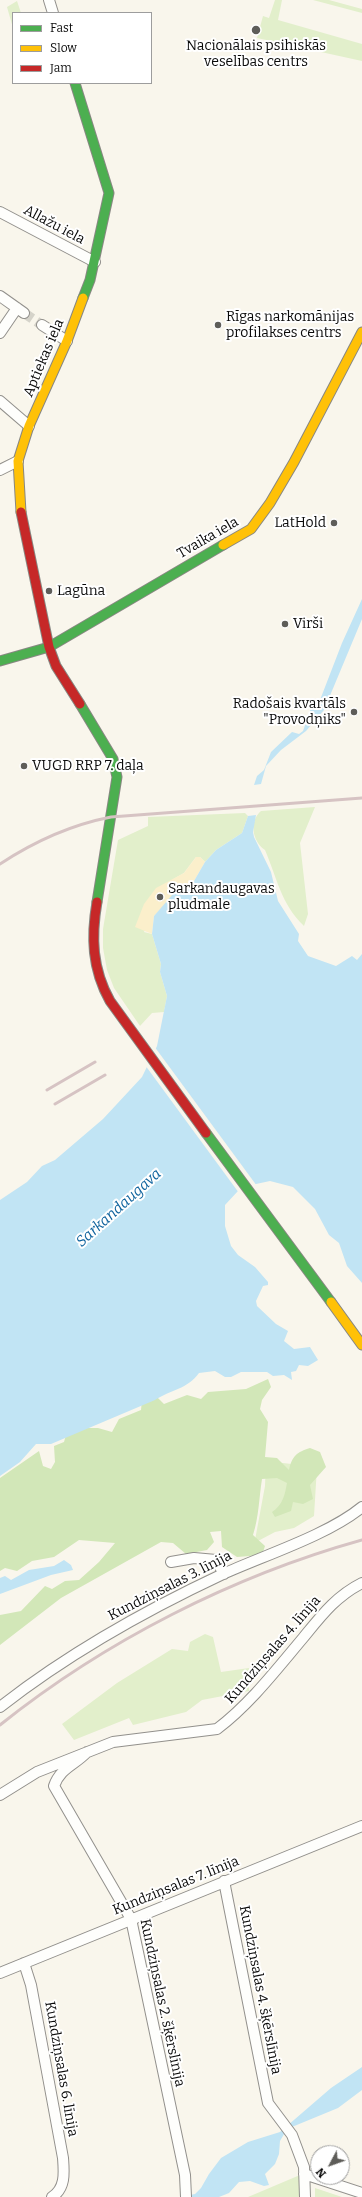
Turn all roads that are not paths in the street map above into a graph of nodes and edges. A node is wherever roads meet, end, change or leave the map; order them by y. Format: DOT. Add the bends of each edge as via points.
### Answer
graph roads {
  1 [pos="50,0"];
  2 [pos="54,12"];
  3 [pos="75,84"];
  4 [pos="0,212"];
  5 [pos="95,262"];
  6 [pos="0,296"];
  7 [pos="42,325"];
  8 [pos="362,332"];
  9 [pos="0,333"];
  10 [pos="67,341"];
  11 [pos="0,401"];
  12 [pos="29,426"];
  13 [pos="18,461"];
  14 [pos="0,470"];
  15 [pos="49,647"];
  16 [pos="0,661"];
  17 [pos="362,1346"];
  18 [pos="362,1507"];
  19 [pos="171,1562"];
  20 [pos="224,1574"];
  21 [pos="362,1583"];
  22 [pos="0,1707"];
  23 [pos="87,1752"];
  24 [pos="0,1795"];
  25 [pos="362,1826"];
  26 [pos="224,1882"];
  27 [pos="130,1919"];
  28 [pos="24,1963"];
  29 [pos="0,1973"];
  30 [pos="304,2174"];
  31 [pos="362,2193"];
  32 [pos="186,2195"];
  33 [pos="52,2197"];
  34 [pos="305,2197"];
  1 -- 2 [label="street"];
  3 -- 5 [label="street, Aptiekas iela" via="109,193"];
  4 -- 5 [label="street, Allažu iela"];
  5 -- 10 [label="street, Aptiekas iela"];
  6 -- 9 [label="street" via="21,310"];
  7 -- 10 [label="street"];
  8 -- 15 [label="street, Tvaika iela" via="294,462 251,529"];
  10 -- 12 [label="street, Aptiekas iela"];
  11 -- 12 [label="street"];
  12 -- 13 [label="street, Aptiekas iela"];
  13 -- 14 [label="street"];
  13 -- 15 [label="street, Aptiekas iela" via="20,505"];
  15 -- 16 [label="street, Tvaika iela"];
  15 -- 17 [label="street, Aptiekas iela" via="56,666 107,746 116,768 115,791 93,937 99,983"];
  18 -- 20 [label="street, Kundziņsalas 3. līnija" via="335,1524"];
  19 -- 20 [label="street" via="194,1558 216,1560"];
  20 -- 22 [label="street, Kundziņsalas 3. līnija" via="157,1606 99,1638"];
  21 -- 23 [label="street, Kundziņsalas 4. līnija" via="347,1590 333,1602 265,1683 217,1729 113,1742"];
  23 -- 24 [label="street, Kundziņsalas 4. līnija" via="36,1772"];
  23 -- 27 [label="street, Kundziņsalas 2. šķērslīnija" via="79,1761 57,1775 54,1786"];
  25 -- 26 [label="street, Kundziņsalas 7. līnija"];
  26 -- 27 [label="street, Kundziņsalas 7. līnija"];
  26 -- 30 [label="street, Kundziņsalas 4. šķērslīnija" via="268,2103 292,2135 304,2166"];
  27 -- 28 [label="street, Kundziņsalas 7. līnija"];
  27 -- 32 [label="street, Kundziņsalas 2. šķērslīnija" via="186,2175"];
  28 -- 29 [label="street, Kundziņsalas 7. līnija"];
  28 -- 33 [label="street, Kundziņsalas 6. līnija" via="31,1985 63,2158 64,2181"];
  30 -- 31 [label="street"];
  30 -- 34 [label="street"];
}
